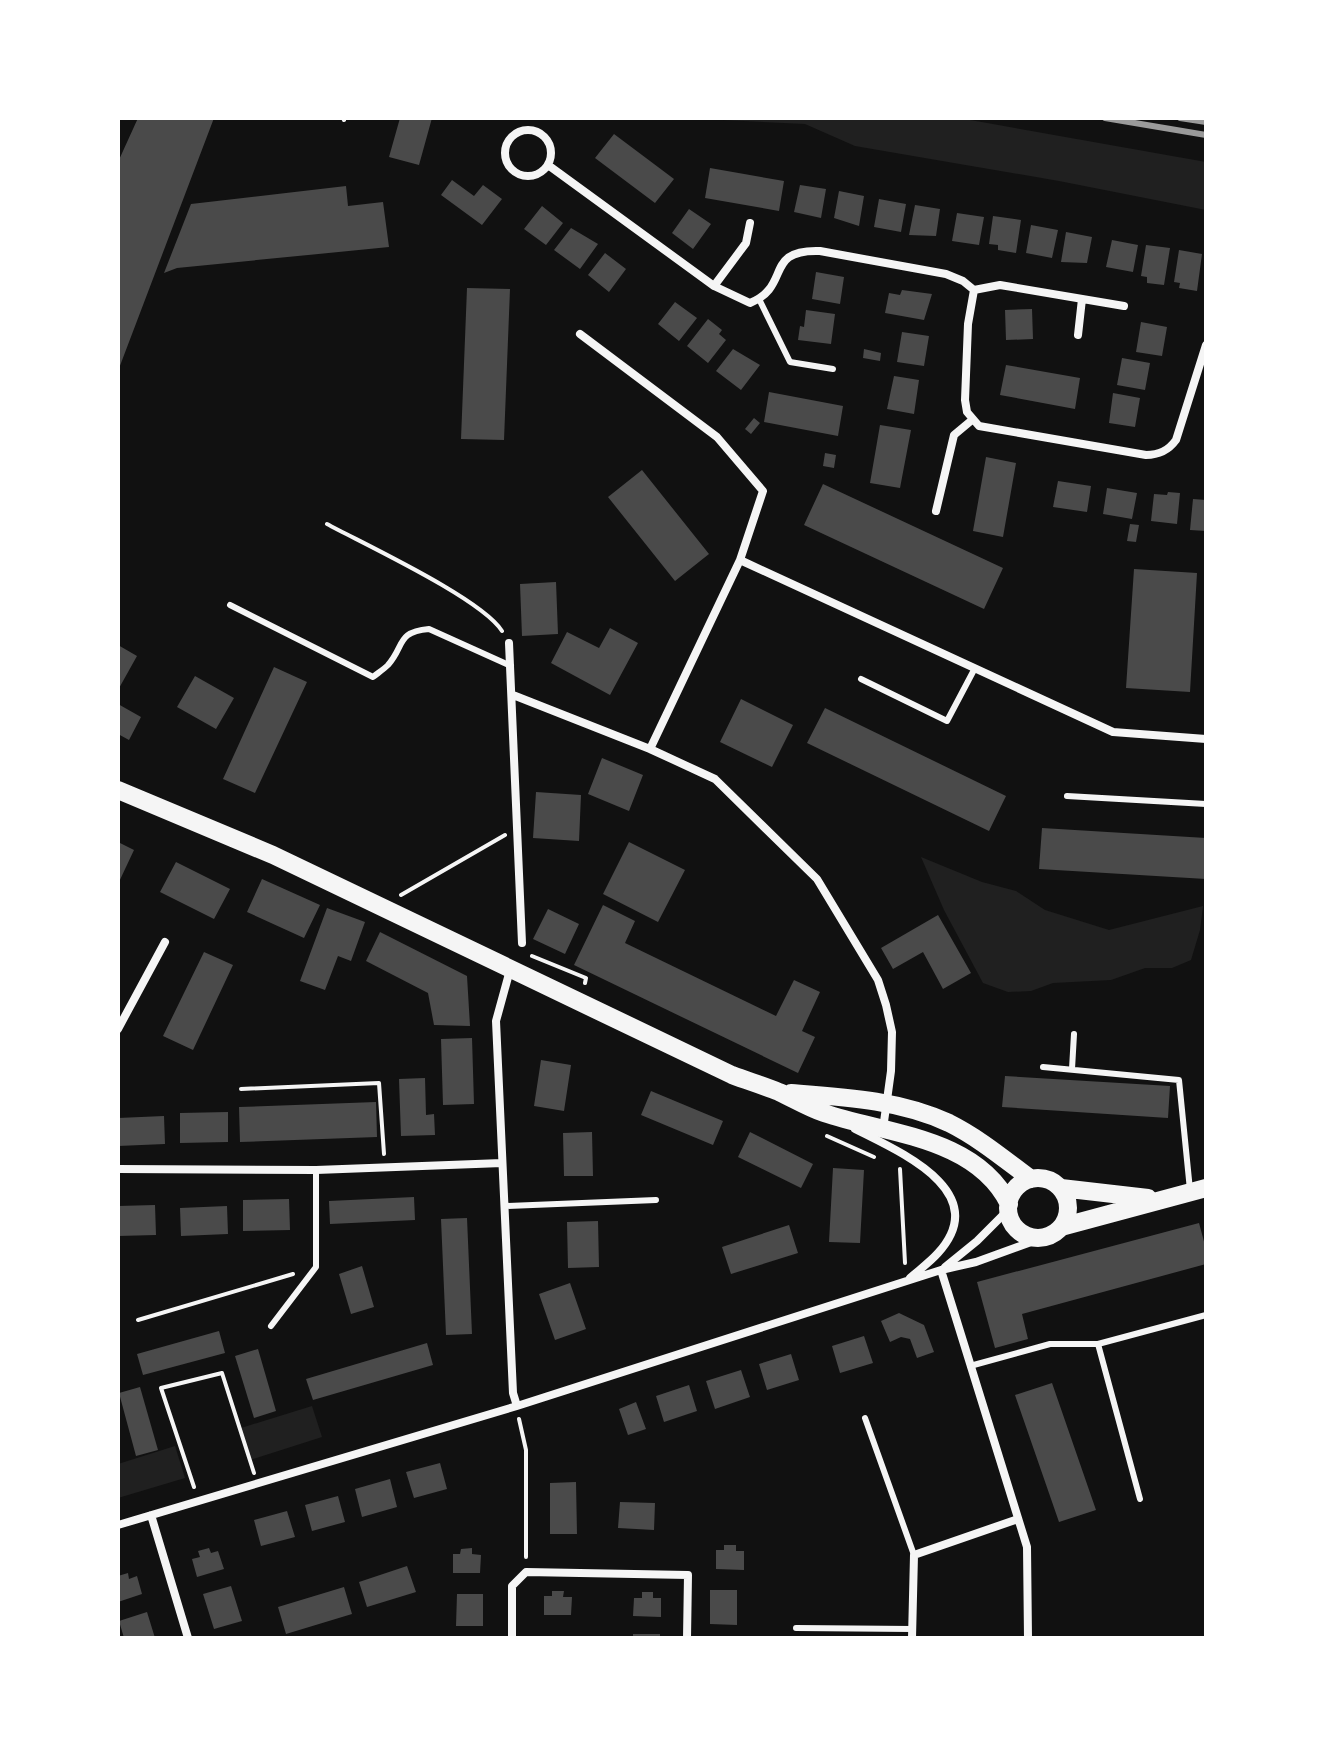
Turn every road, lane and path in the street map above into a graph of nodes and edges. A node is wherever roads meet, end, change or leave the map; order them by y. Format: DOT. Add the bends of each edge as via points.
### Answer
graph roads {
  1 [pos="548,165"];
  2 [pos="750,223"];
  3 [pos="714,286"];
  4 [pos="974,290"];
  5 [pos="759,299"];
  6 [pos="1082,299"];
  7 [pos="1124,306"];
  8 [pos="580,334"];
  9 [pos="1078,335"];
  10 [pos="1206,345"];
  11 [pos="833,369"];
  12 [pos="972,420"];
  13 [pos="936,511"];
  14 [pos="327,524"];
  15 [pos="740,560"];
  16 [pos="230,605"];
  17 [pos="509,643"];
  18 [pos="511,666"];
  19 [pos="975,668"];
  20 [pos="861,679"];
  21 [pos="513,695"];
  22 [pos="1206,739"];
  23 [pos="650,749"];
  24 [pos="118,790"];
  25 [pos="1067,796"];
  26 [pos="1206,804"];
  27 [pos="517,827"];
  28 [pos="380,907"];
  29 [pos="165,942"];
  30 [pos="522,943"];
  31 [pos="510,969"];
  32 [pos="118,1029"];
  33 [pos="1074,1034"];
  34 [pos="1043,1067"];
  35 [pos="1072,1069"];
  36 [pos="241,1089"];
  37 [pos="778,1091"];
  38 [pos="886,1103"];
  39 [pos="819,1121"];
  40 [pos="883,1129"];
  41 [pos="502,1163"];
  42 [pos="385,1168"];
  43 [pos="118,1169"];
  44 [pos="316,1170"];
  45 [pos="1031,1179"];
  46 [pos="1061,1188"];
  47 [pos="1198,1190"];
  48 [pos="1159,1199"];
  49 [pos="656,1200"];
  50 [pos="505,1206"];
  51 [pos="1008,1207"];
  52 [pos="1053,1232"];
  53 [pos="316,1267"];
  54 [pos="941,1270"];
  55 [pos="906,1281"];
  56 [pos="1206,1315"];
  57 [pos="138,1320"];
  58 [pos="271,1326"];
  59 [pos="1098,1344"];
  60 [pos="970,1366"];
  61 [pos="517,1406"];
  62 [pos="865,1418"];
  63 [pos="257,1483"];
  64 [pos="1140,1499"];
  65 [pos="198,1500"];
  66 [pos="151,1515"];
  67 [pos="1018,1519"];
  68 [pos="118,1525"];
  69 [pos="914,1555"];
  70 [pos="526,1572"];
  71 [pos="796,1628"];
  72 [pos="912,1634"];
  73 [pos="188,1638"];
  74 [pos="512,1638"];
  75 [pos="687,1638"];
  76 [pos="1028,1638"];
  1 -- 1 [label="street" via="551,150 541,134 524,130 509,140 504,156 514,172 532,177"];
  1 -- 3 [label="street"];
  2 -- 3 [label="street" via="746,243"];
  3 -- 5 [label="street" via="750,303"];
  4 -- 5 [label="street" via="946,274 801,250 787,257 774,286"];
  4 -- 6 [label="street" via="1000,285"];
  4 -- 12 [label="street" via="965,400"];
  5 -- 11 [label="lane" via="790,362"];
  6 -- 7 [label="street"];
  6 -- 9 [label="street"];
  8 -- 15 [label="street" via="717,437 763,491"];
  10 -- 12 [label="street" via="1176,440 1154,455 979,426"];
  12 -- 13 [label="street" via="954,435"];
  14 -- 17 [label="path" via="483,611"];
  15 -- 19 [label="street"];
  15 -- 23 [label="street"];
  16 -- 18 [label="lane" via="373,677 415,630 429,629"];
  17 -- 18 [label="street"];
  18 -- 21 [label="street"];
  19 -- 20 [label="lane" via="947,721"];
  19 -- 22 [label="street" via="1113,732"];
  21 -- 23 [label="street"];
  21 -- 27 [label="street"];
  23 -- 38 [label="street" via="715,779 817,879 878,980 886,1005 892,1032"];
  24 -- 28 [label="main road"];
  25 -- 26 [label="lane"];
  27 -- 28 [label="path"];
  27 -- 30 [label="street"];
  28 -- 31 [label="main road"];
  29 -- 32 [label="street"];
  31 -- 37 [label="main road" via="732,1075"];
  31 -- 41 [label="street" via="496,1021"];
  33 -- 35 [label="lane"];
  34 -- 35 [label="lane"];
  35 -- 47 [label="lane" via="1179,1080"];
  36 -- 42 [label="path" via="379,1083"];
  37 -- 38 [label="main road"];
  37 -- 39 [label="main road"];
  38 -- 40 [label="street"];
  38 -- 45 [label="main road" via="945,1121"];
  39 -- 40 [label="main road"];
  39 -- 55 [label="path" via="901,1169"];
  39 -- 55 [label="street" via="902,1153 944,1183 954,1215 952,1227 938,1254"];
  40 -- 51 [label="main road" via="965,1159 992,1181"];
  41 -- 42 [label="street"];
  41 -- 50 [label="street"];
  42 -- 44 [label="street"];
  43 -- 44 [label="street"];
  44 -- 53 [label="lane"];
  45 -- 46 [label="main road" via="1050,1180"];
  45 -- 51 [label="main road" via="1014,1190"];
  46 -- 48 [label="main road"];
  46 -- 52 [label="main road" via="1068,1210"];
  47 -- 48 [label="main road"];
  48 -- 52 [label="main road"];
  49 -- 50 [label="lane"];
  50 -- 61 [label="street"];
  51 -- 52 [label="main road" via="1010,1220 1025,1235"];
  51 -- 54 [label="street"];
  52 -- 54 [label="street"];
  53 -- 57 [label="path"];
  53 -- 58 [label="lane"];
  54 -- 55 [label="street"];
  54 -- 60 [label="street"];
  55 -- 61 [label="street"];
  56 -- 59 [label="lane"];
  59 -- 60 [label="lane" via="1050,1344"];
  59 -- 64 [label="lane"];
  60 -- 67 [label="street"];
  61 -- 63 [label="street"];
  61 -- 70 [label="path" via="526,1450"];
  62 -- 69 [label="lane"];
  63 -- 65 [label="street"];
  63 -- 65 [label="path" via="222,1373 161,1388"];
  65 -- 66 [label="street"];
  66 -- 68 [label="street"];
  66 -- 73 [label="street"];
  67 -- 69 [label="street"];
  67 -- 76 [label="street" via="1027,1547"];
  69 -- 72 [label="street"];
  70 -- 74 [label="street" via="512,1586"];
  70 -- 75 [label="street" via="688,1575"];
  71 -- 72 [label="lane"];
}
